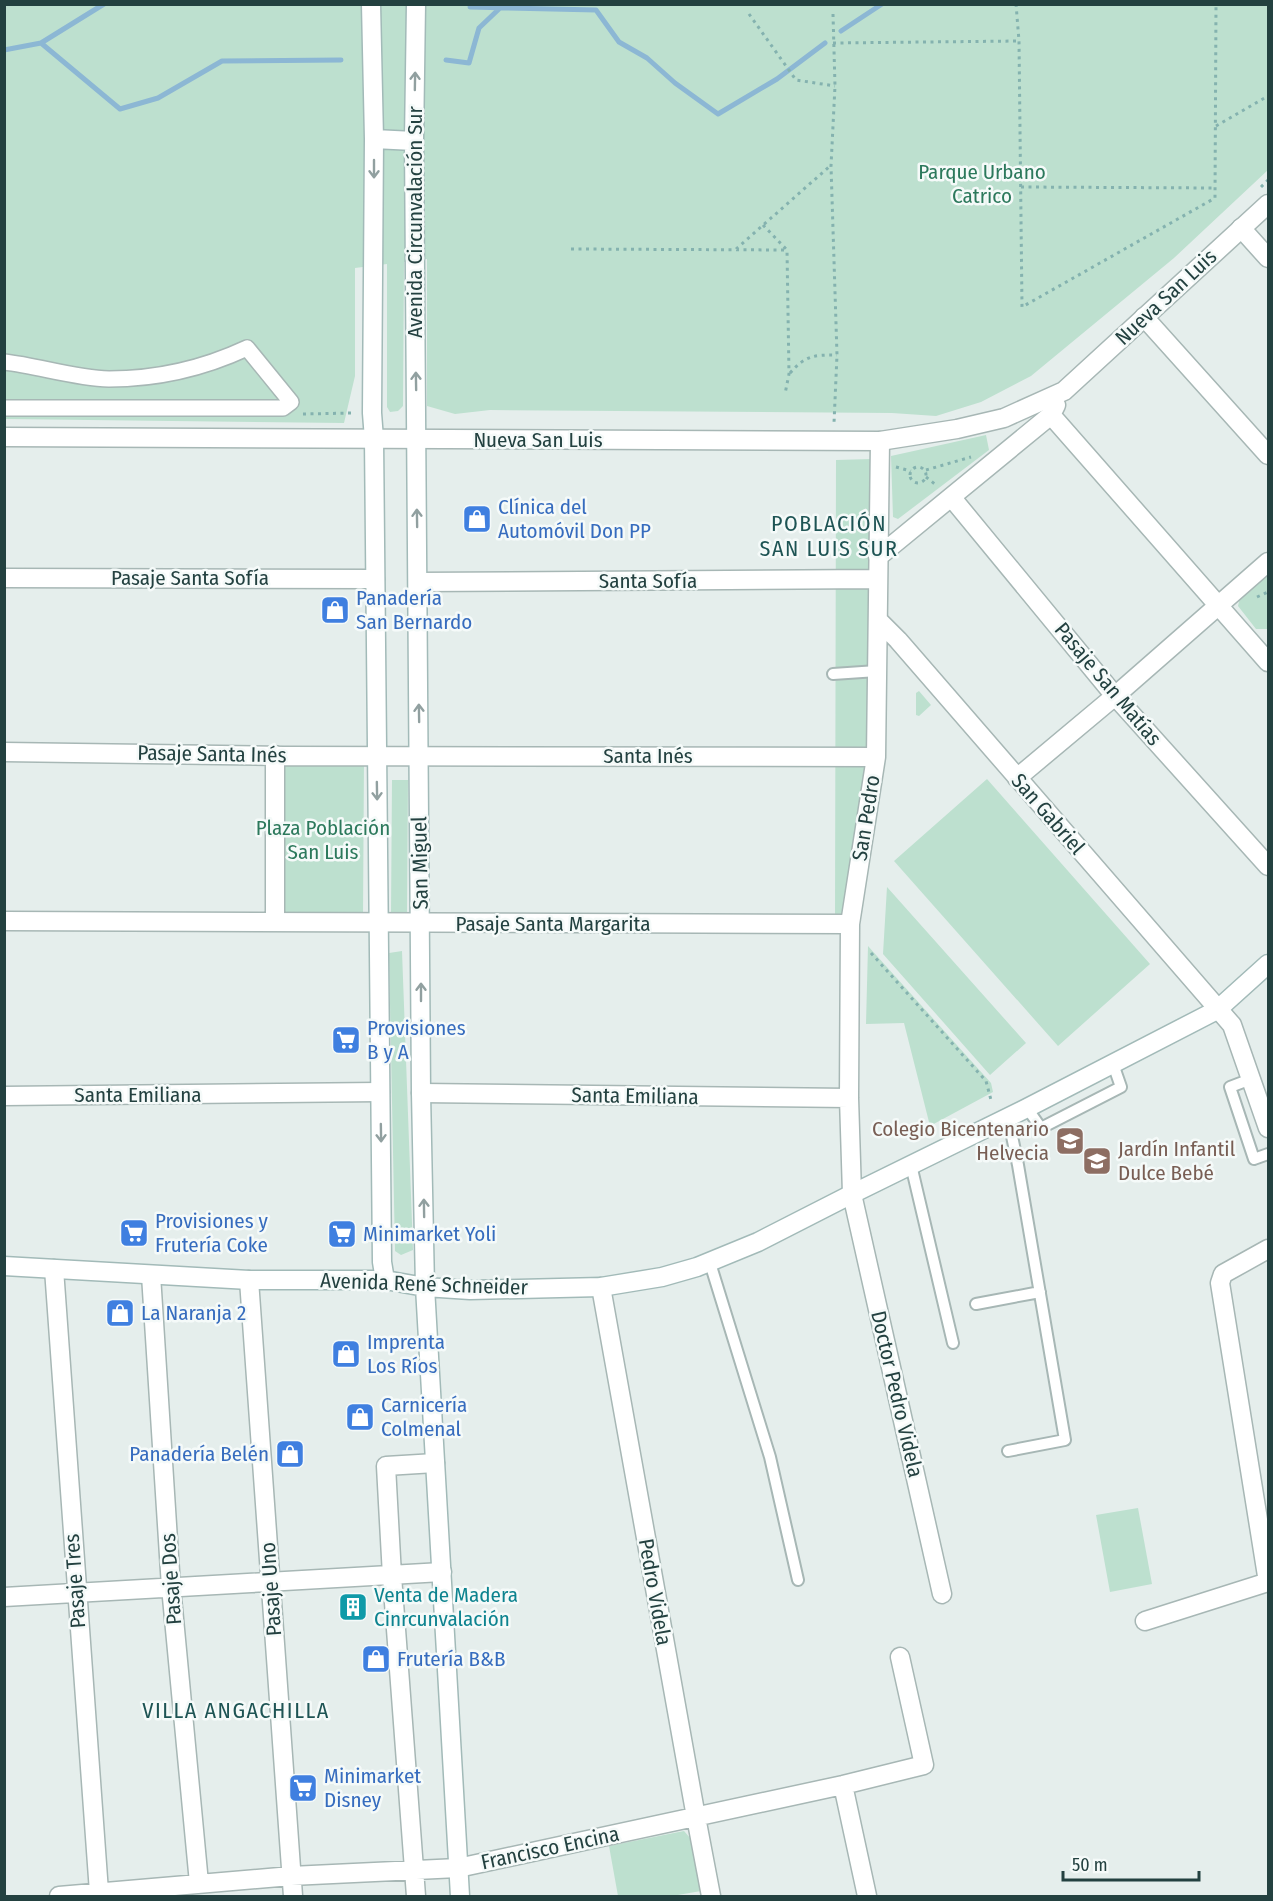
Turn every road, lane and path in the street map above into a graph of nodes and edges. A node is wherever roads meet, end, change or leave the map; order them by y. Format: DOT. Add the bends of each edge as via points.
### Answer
graph roads {
  1 [pos="371,4"];
  2 [pos="416,4"];
  3 [pos="1016,4"];
  4 [pos="1216,4"];
  5 [pos="749,14"];
  6 [pos="833,14"];
  7 [pos="1019,41"];
  8 [pos="833,43"];
  9 [pos="835,86"];
  10 [pos="1269,96"];
  11 [pos="1216,126"];
  12 [pos="374,139"];
  13 [pos="414,141"];
  14 [pos="831,165"];
  15 [pos="1269,180"];
  16 [pos="1021,187"];
  17 [pos="1216,188"];
  18 [pos="1264,196"];
  19 [pos="763,225"];
  20 [pos="1241,228"];
  21 [pos="571,249"];
  22 [pos="735,250"];
  23 [pos="787,250"];
  24 [pos="1269,258"];
  25 [pos="1144,317"];
  26 [pos="837,355"];
  27 [pos="4,362"];
  28 [pos="789,374"];
  29 [pos="1064,391"];
  30 [pos="785,394"];
  31 [pos="4,408"];
  32 [pos="1051,415"];
  33 [pos="4,437"];
  34 [pos="374,439"];
  35 [pos="416,439"];
  36 [pos="833,441"];
  37 [pos="880,441"];
  38 [pos="1269,455"];
  39 [pos="997,460"];
  40 [pos="926,470"];
  41 [pos="952,498"];
  42 [pos="878,557"];
  43 [pos="1269,562"];
  44 [pos="4,578"];
  45 [pos="375,579"];
  46 [pos="878,579"];
  47 [pos="418,582"];
  48 [pos="1218,605"];
  49 [pos="878,620"];
  50 [pos="1265,650"];
  51 [pos="877,671"];
  52 [pos="833,674"];
  53 [pos="1115,696"];
  54 [pos="4,752"];
  55 [pos="275,755"];
  56 [pos="377,755"];
  57 [pos="420,755"];
  58 [pos="876,757"];
  59 [pos="1017,778"];
  60 [pos="1269,866"];
  61 [pos="4,921"];
  62 [pos="275,922"];
  63 [pos="379,922"];
  64 [pos="421,924"];
  65 [pos="850,924"];
  66 [pos="871,953"];
  67 [pos="1269,964"];
  68 [pos="1217,1010"];
  69 [pos="1251,1079"];
  70 [pos="380,1092"];
  71 [pos="421,1093"];
  72 [pos="4,1096"];
  73 [pos="849,1098"];
  74 [pos="991,1100"];
  75 [pos="1008,1117"];
  76 [pos="1269,1128"];
  77 [pos="1269,1154"];
  78 [pos="911,1165"];
  79 [pos="852,1194"];
  80 [pos="1269,1249"];
  81 [pos="710,1263"];
  82 [pos="4,1266"];
  83 [pos="54,1269"];
  84 [pos="151,1275"];
  85 [pos="249,1280"];
  86 [pos="385,1280"];
  87 [pos="426,1287"];
  88 [pos="601,1287"];
  89 [pos="1040,1292"];
  90 [pos="976,1304"];
  91 [pos="953,1343"];
  92 [pos="1008,1451"];
  93 [pos="435,1463"];
  94 [pos="442,1572"];
  95 [pos="392,1576"];
  96 [pos="798,1580"];
  97 [pos="1268,1582"];
  98 [pos="270,1583"];
  99 [pos="171,1587"];
  100 [pos="76,1592"];
  101 [pos="942,1594"];
  102 [pos="4,1597"];
  103 [pos="1145,1621"];
  104 [pos="900,1657"];
  105 [pos="843,1785"];
  106 [pos="696,1817"];
  107 [pos="458,1868"];
  108 [pos="414,1870"];
  109 [pos="291,1876"];
  110 [pos="199,1883"];
  111 [pos="99,1892"];
  112 [pos="59,1896"];
  113 [pos="293,1896"];
  114 [pos="416,1896"];
  115 [pos="460,1896"];
  116 [pos="711,1896"];
  117 [pos="867,1896"];
  1 -- 12 [label="street, Avenida Circunvalación Sur"];
  13 -- 2 [label="street, Avenida Circunvalación Sur, one-way"];
  3 -- 7 [label="path"];
  4 -- 11 [label="path"];
  5 -- 9 [label="path" via="796,80"];
  6 -- 8 [label="path"];
  7 -- 8 [label="path"];
  7 -- 16 [label="path"];
  8 -- 9 [label="path"];
  9 -- 14 [label="path"];
  10 -- 11 [label="path"];
  11 -- 17 [label="path"];
  12 -- 13 [label="street"];
  12 -- 34 [label="street, Avenida Circunvalación Sur, one-way"];
  35 -- 13 [label="street, Avenida Circunvalación Sur, one-way"];
  14 -- 19 [label="path"];
  14 -- 26 [label="path"];
  15 -- 18 [label="path"];
  16 -- 17 [label="path"];
  16 -- 17 [label="path" via="1022,307 1215,198"];
  18 -- 20 [label="street, Nueva San Luis"];
  19 -- 22 [label="path"];
  19 -- 23 [label="path"];
  20 -- 24 [label="street"];
  20 -- 25 [label="street, Nueva San Luis"];
  21 -- 22 [label="path"];
  22 -- 23 [label="path"];
  23 -- 28 [label="path"];
  25 -- 29 [label="street, Nueva San Luis"];
  25 -- 38 [label="street"];
  26 -- 28 [label="path" via="813,355"];
  26 -- 36 [label="path"];
  27 -- 31 [label="street" via="108,379 180,372 247,348 291,402 283,408"];
  28 -- 30 [label="path"];
  29 -- 32 [label="street, Nueva San Luis"];
  29 -- 37 [label="street, Nueva San Luis" via="1004,418"];
  32 -- 39 [label="street, Nueva San Luis"];
  32 -- 48 [label="street"];
  33 -- 34 [label="street, Nueva San Luis"];
  34 -- 35 [label="street, Nueva San Luis"];
  34 -- 45 [label="street, San Miguel"];
  35 -- 36 [label="street, Nueva San Luis"];
  47 -- 35 [label="street, San Miguel, one-way"];
  36 -- 37 [label="street, Nueva San Luis"];
  37 -- 42 [label="street, San Pedro"];
  39 -- 40 [label="path" via="968,457"];
  39 -- 41 [label="street, Nueva San Luis"];
  40 -- 40 [label="path" via="923,481 916,483 911,479 915,467"];
  41 -- 42 [label="street, Nueva San Luis"];
  41 -- 53 [label="street, Pasaje San Matías"];
  42 -- 46 [label="street, San Pedro"];
  43 -- 48 [label="street"];
  44 -- 45 [label="street, Pasaje Santa Sofía"];
  45 -- 56 [label="street, San Miguel"];
  46 -- 47 [label="street, Santa Sofía"];
  46 -- 49 [label="street, San Pedro"];
  57 -- 47 [label="street, San Miguel, one-way"];
  48 -- 50 [label="street"];
  48 -- 53 [label="street"];
  49 -- 51 [label="street, San Pedro"];
  49 -- 59 [label="street, San Gabriel"];
  51 -- 52 [label="lane"];
  51 -- 58 [label="street, San Pedro"];
  53 -- 59 [label="street"];
  53 -- 60 [label="street, Pasaje San Matías"];
  54 -- 55 [label="street, Pasaje Santa Inés"];
  55 -- 56 [label="street, Pasaje Santa Inés"];
  55 -- 62 [label="street"];
  56 -- 57 [label="street, Pasaje Santa Inés"];
  56 -- 63 [label="street, San Miguel, one-way"];
  57 -- 58 [label="street, Santa Inés"];
  57 -- 64 [label="street, San Miguel"];
  58 -- 65 [label="street, San Pedro"];
  59 -- 68 [label="street, San Gabriel"];
  61 -- 62 [label="street, Pasaje Santa Margarita"];
  62 -- 63 [label="street, Pasaje Santa Margarita"];
  63 -- 64 [label="street, Pasaje Santa Margarita"];
  63 -- 70 [label="street, San Miguel"];
  64 -- 65 [label="street, Pasaje Santa Margarita"];
  71 -- 64 [label="street, San Miguel, one-way"];
  65 -- 73 [label="street, San Pedro"];
  66 -- 74 [label="path" via="986,1081"];
  67 -- 68 [label="street, Avenida René Schneider"];
  68 -- 69 [label="street" via="1232,1025"];
  68 -- 75 [label="street, Avenida René Schneider"];
  69 -- 76 [label="street"];
  69 -- 77 [label="lane" via="1230,1087 1254,1159"];
  70 -- 72 [label="street, Santa Emiliana"];
  70 -- 86 [label="street, San Miguel, one-way"];
  71 -- 73 [label="street, Santa Emiliana"];
  87 -- 71 [label="street, San Miguel, one-way"];
  73 -- 79 [label="street, San Pedro"];
  75 -- 78 [label="street, Avenida René Schneider"];
  75 -- 89 [label="lane"];
  78 -- 79 [label="street, Avenida René Schneider"];
  78 -- 91 [label="lane"];
  79 -- 81 [label="street, Avenida René Schneider"];
  79 -- 101 [label="street, Doctor Pedro Videla"];
  80 -- 97 [label="street" via="1223,1274 1220,1283"];
  81 -- 88 [label="street, Avenida René Schneider" via="662,1277"];
  81 -- 96 [label="lane" via="770,1457"];
  82 -- 83 [label="street, Avenida René Schneider"];
  83 -- 84 [label="street, Avenida René Schneider"];
  83 -- 100 [label="street, Pasaje Tres"];
  84 -- 85 [label="street, Avenida René Schneider"];
  84 -- 99 [label="street, Pasaje Dos"];
  85 -- 86 [label="street, Avenida René Schneider"];
  85 -- 98 [label="street, Pasaje Uno"];
  86 -- 87 [label="street, Avenida René Schneider"];
  87 -- 88 [label="street, Avenida René Schneider"];
  87 -- 93 [label="street"];
  88 -- 106 [label="street, Pedro Videla"];
  89 -- 90 [label="lane"];
  89 -- 92 [label="lane" via="1065,1440"];
  93 -- 94 [label="street"];
  93 -- 95 [label="street" via="386,1466"];
  94 -- 95 [label="street"];
  94 -- 107 [label="street"];
  95 -- 98 [label="street"];
  95 -- 108 [label="street"];
  97 -- 103 [label="street"];
  98 -- 99 [label="street"];
  98 -- 109 [label="street, Pasaje Uno"];
  99 -- 100 [label="street"];
  99 -- 110 [label="street, Pasaje Dos"];
  100 -- 102 [label="street"];
  100 -- 111 [label="street, Pasaje Tres"];
  104 -- 105 [label="street, Francisco Encina" via="924,1765"];
  105 -- 106 [label="street, Francisco Encina"];
  105 -- 117 [label="street"];
  106 -- 107 [label="street, Francisco Encina"];
  106 -- 116 [label="street, Pedro Videla"];
  107 -- 108 [label="street, Francisco Encina"];
  107 -- 115 [label="street"];
  108 -- 109 [label="street, Francisco Encina"];
  108 -- 114 [label="street"];
  109 -- 110 [label="street, Francisco Encina"];
  109 -- 113 [label="street, Pasaje Uno"];
  110 -- 111 [label="street, Francisco Encina"];
  111 -- 112 [label="street, Francisco Encina"];
}
